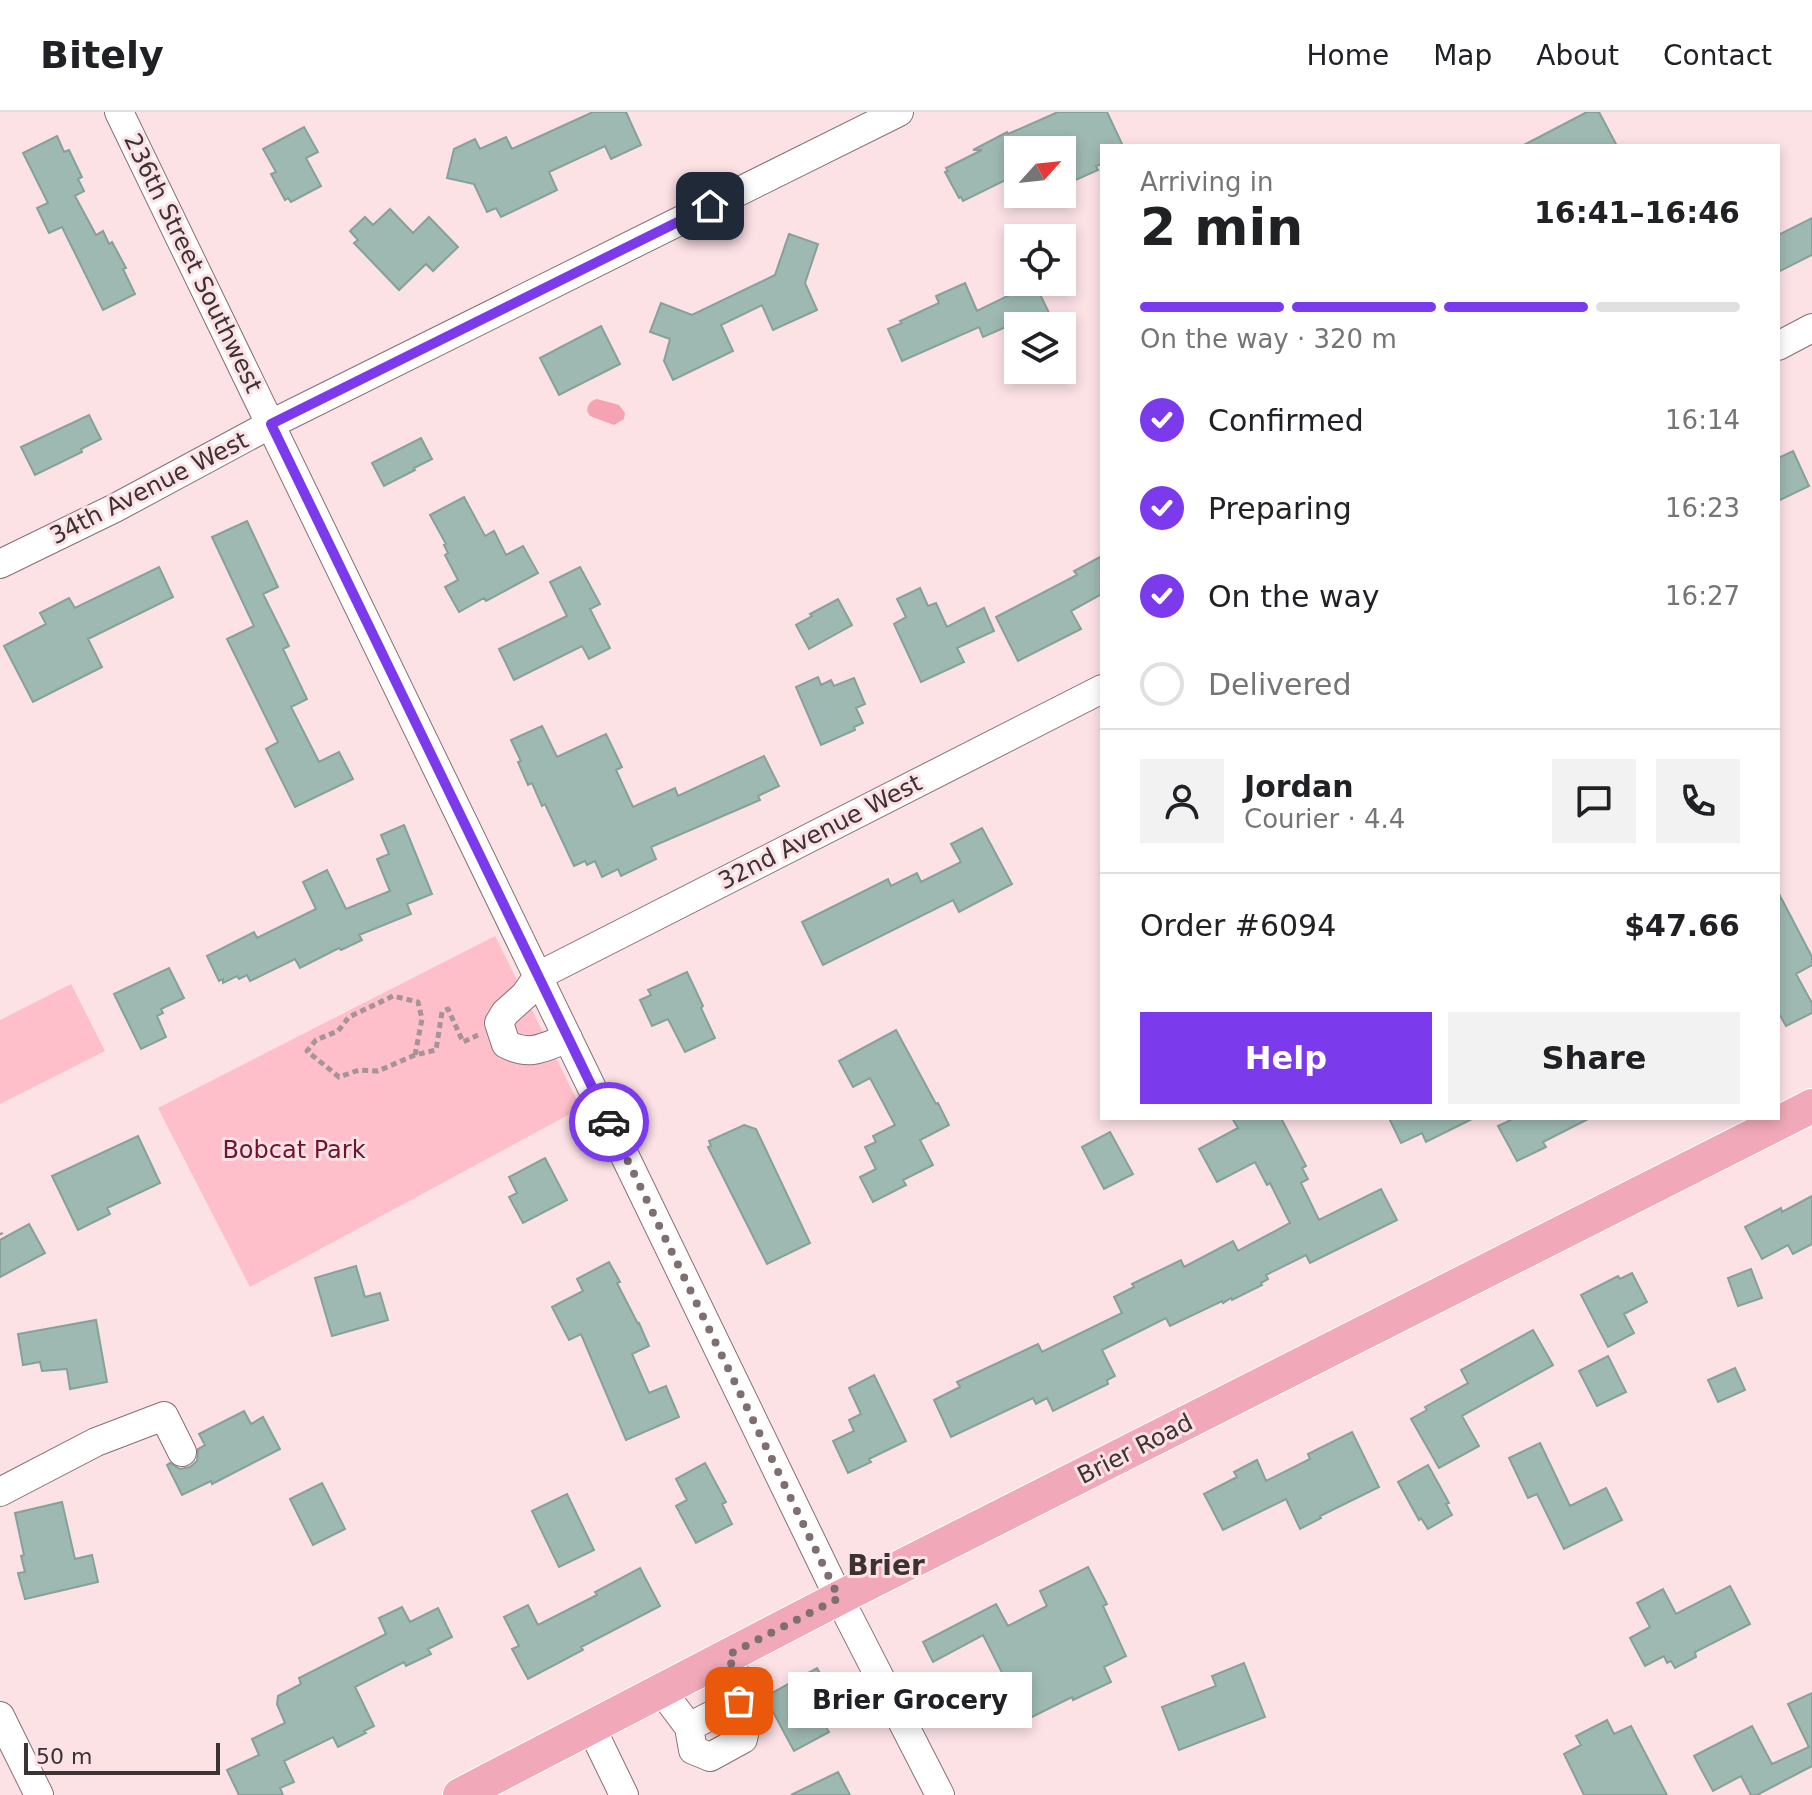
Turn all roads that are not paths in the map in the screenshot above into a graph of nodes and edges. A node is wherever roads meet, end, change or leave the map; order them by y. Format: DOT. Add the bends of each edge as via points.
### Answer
graph roads {
  1 [pos="119,112"];
  2 [pos="899,112"];
  3 [pos="1812,328"];
  4 [pos="1780,345"];
  5 [pos="271,424"];
  6 [pos="0,564"];
  7 [pos="1100,690"];
  8 [pos="538,976"];
  9 [pos="568,1038"];
  10 [pos="1812,1106"];
  11 [pos="182,1452"];
  12 [pos="0,1492"];
  13 [pos="839,1598"];
  14 [pos="728,1655"];
  15 [pos="661,1690"];
  16 [pos="0,1716"];
  17 [pos="591,1727"];
  18 [pos="39,1795"];
  19 [pos="460,1795"];
  20 [pos="624,1795"];
  21 [pos="940,1795"];
  1 -- 5 [label="street, 236th Street Southwest"];
  2 -- 5 [label="street, 34th Avenue West"];
  3 -- 4 [label="street"];
  5 -- 6 [label="street, 34th Avenue West"];
  5 -- 8 [label="street, 236th Street Southwest"];
  7 -- 8 [label="street, 32nd Avenue West"];
  8 -- 9 [label="street, 236th Street Southwest"];
  8 -- 9 [label="street" via="499,1023 506,1044 521,1052"];
  9 -- 13 [label="street, 236th Street Southwest"];
  10 -- 13 [label="main road, Brier Road"];
  11 -- 12 [label="street" via="164,1416 96,1442"];
  13 -- 14 [label="main road, Brier Road"];
  13 -- 21 [label="street, 236th Street Southwest"];
  14 -- 15 [label="main road, Brier Road"];
  14 -- 15 [label="street" via="747,1720 743,1739 710,1757 693,1750 689,1727"];
  15 -- 17 [label="main road, Brier Road"];
  16 -- 18 [label="street"];
  17 -- 19 [label="main road, Brier Road"];
  17 -- 20 [label="street"];
}
